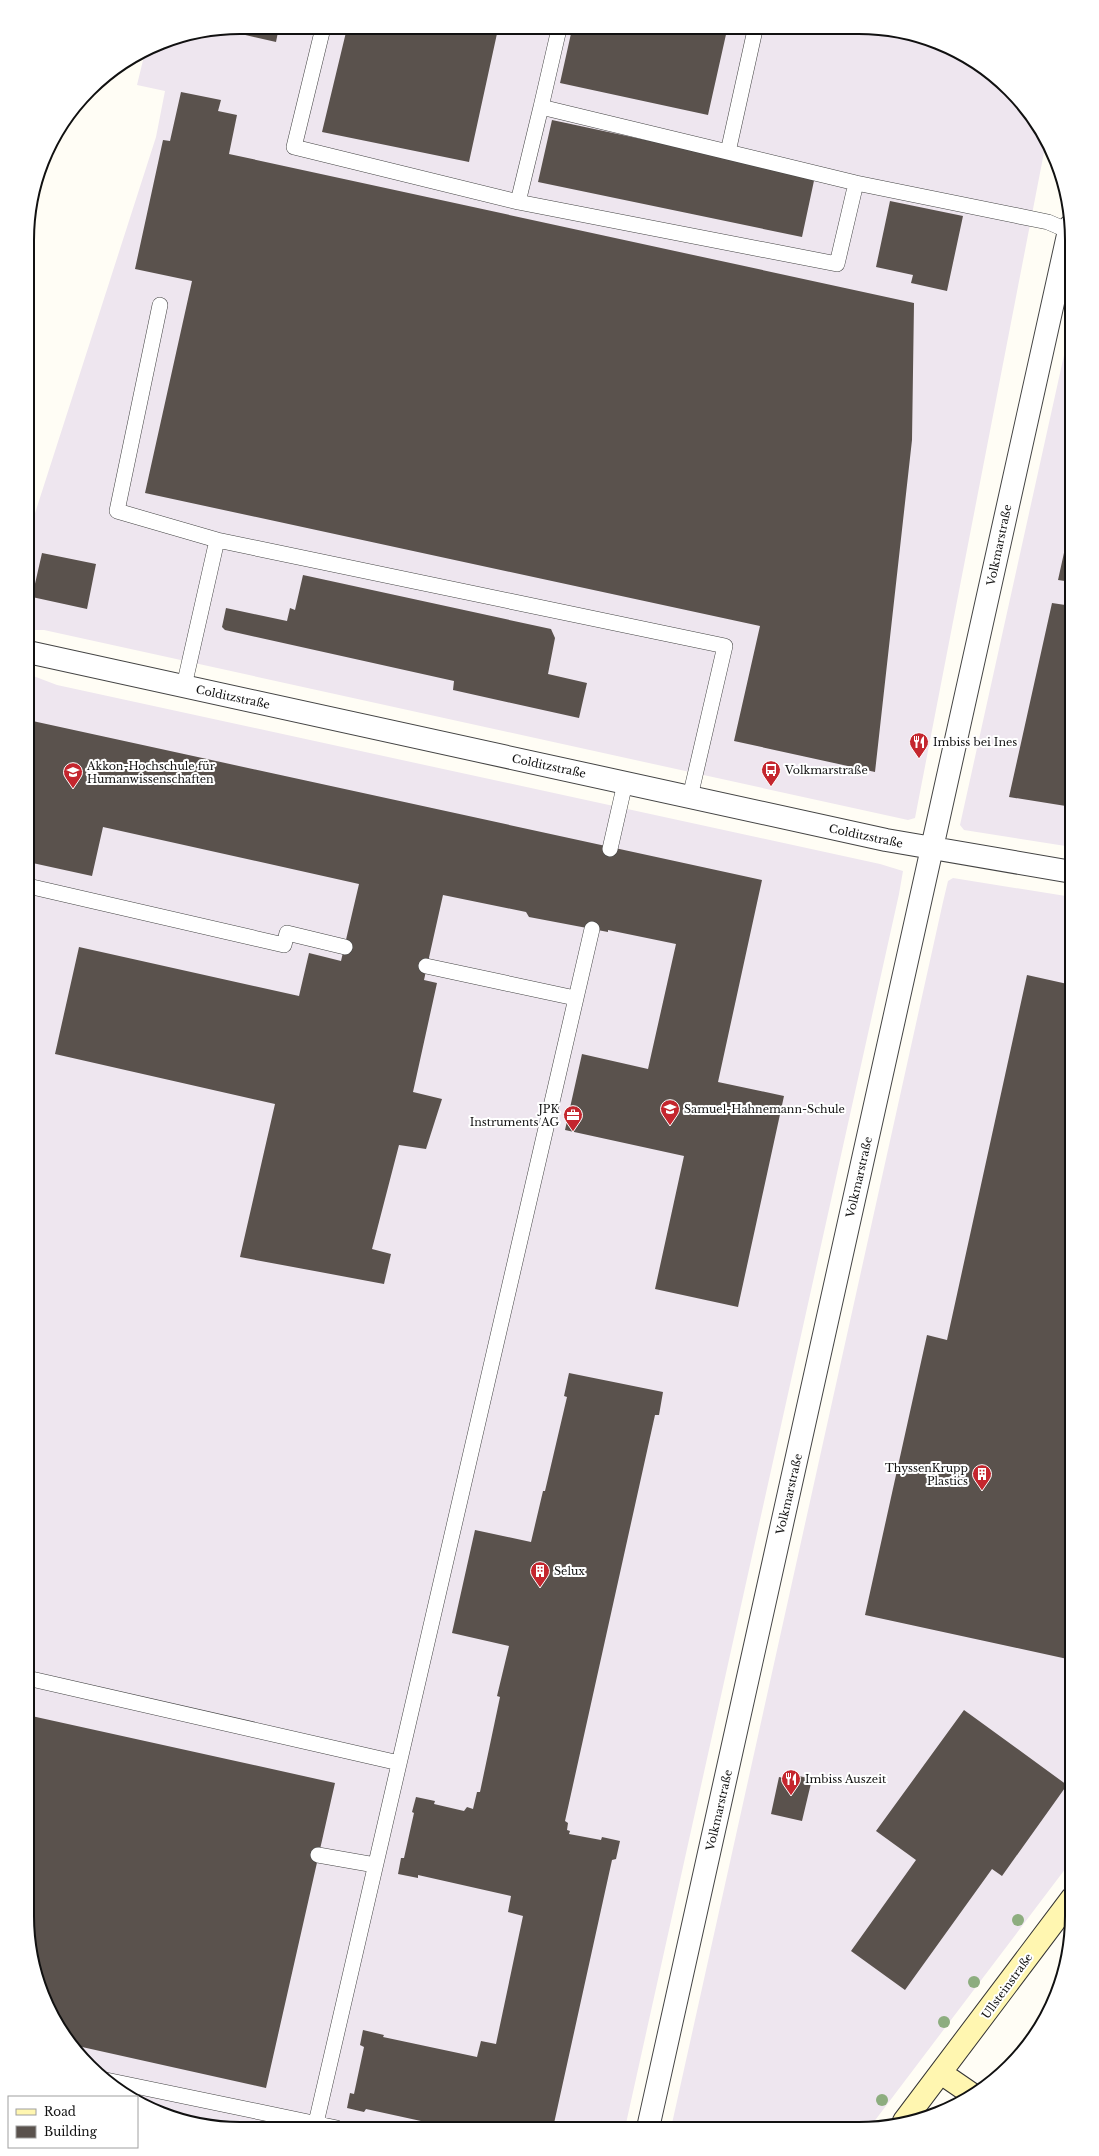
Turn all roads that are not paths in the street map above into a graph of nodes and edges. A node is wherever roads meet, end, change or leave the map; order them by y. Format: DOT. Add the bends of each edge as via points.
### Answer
graph roads {
  1 [pos="322,34"];
  2 [pos="559,34"];
  3 [pos="754,34"];
  4 [pos="541,107"];
  5 [pos="728,152"];
  6 [pos="856,183"];
  7 [pos="518,202"];
  8 [pos="1065,228"];
  9 [pos="1065,247"];
  10 [pos="160,305"];
  11 [pos="216,540"];
  12 [pos="34,653"];
  13 [pos="184,686"];
  14 [pos="625,783"];
  15 [pos="690,797"];
  16 [pos="610,848"];
  17 [pos="932,849"];
  18 [pos="1065,871"];
  19 [pos="34,887"];
  20 [pos="592,929"];
  21 [pos="345,947"];
  22 [pos="426,966"];
  23 [pos="575,998"];
  24 [pos="34,1680"];
  25 [pos="399,1763"];
  26 [pos="318,1855"];
  27 [pos="375,1865"];
  28 [pos="1065,1907"];
  29 [pos="941,2073"];
  30 [pos="120,2083"];
  31 [pos="967,2091"];
  32 [pos="909,2116"];
  33 [pos="311,2122"];
  34 [pos="316,2122"];
  35 [pos="649,2122"];
  1 -- 7 [label="lane" via="294,147"];
  2 -- 4 [label="lane"];
  3 -- 5 [label="lane"];
  4 -- 5 [label="lane"];
  4 -- 7 [label="lane"];
  5 -- 6 [label="lane"];
  6 -- 7 [label="lane" via="837,264"];
  6 -- 8 [label="lane" via="1037,219"];
  9 -- 17 [label="street, Volkmarstraße"];
  10 -- 11 [label="lane" via="117,511"];
  11 -- 13 [label="lane"];
  11 -- 15 [label="lane" via="725,646"];
  12 -- 13 [label="street, Colditzstraße"];
  13 -- 14 [label="street, Colditzstraße"];
  14 -- 15 [label="street, Colditzstraße"];
  14 -- 16 [label="lane"];
  15 -- 17 [label="street, Colditzstraße"];
  17 -- 18 [label="street, Colditzstraße"];
  17 -- 35 [label="street, Volkmarstraße"];
  19 -- 21 [label="lane" via="284,945 287,933"];
  20 -- 23 [label="lane"];
  22 -- 23 [label="lane"];
  23 -- 25 [label="lane"];
  24 -- 25 [label="lane"];
  25 -- 27 [label="lane"];
  26 -- 27 [label="lane"];
  27 -- 34 [label="lane"];
  28 -- 29 [label="street, Ullsteinstraße"];
  29 -- 31 [label="street"];
  29 -- 32 [label="street, Ullsteinstraße"];
  30 -- 33 [label="lane"];
}
